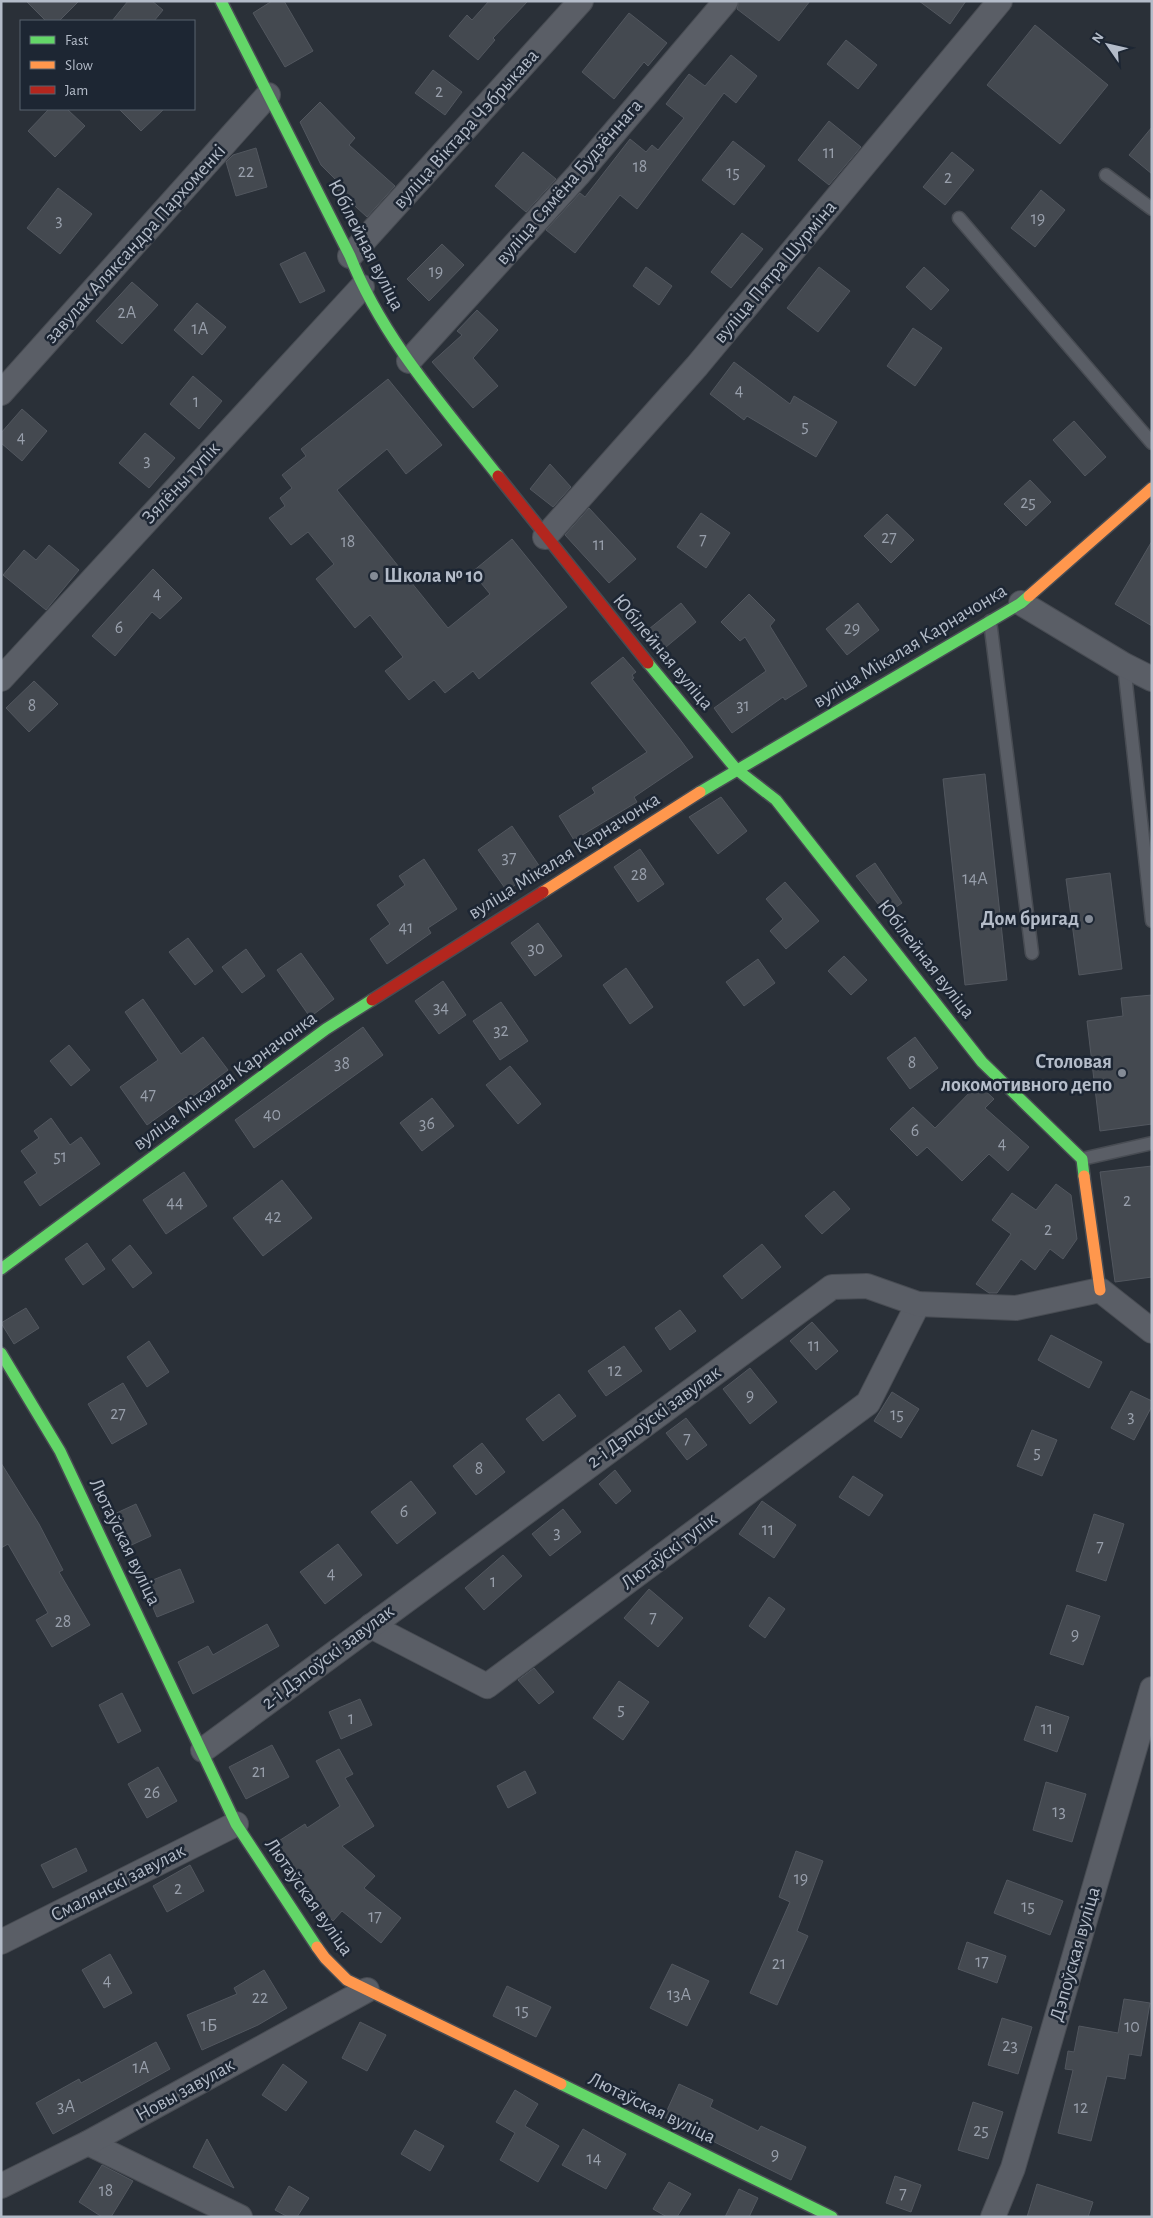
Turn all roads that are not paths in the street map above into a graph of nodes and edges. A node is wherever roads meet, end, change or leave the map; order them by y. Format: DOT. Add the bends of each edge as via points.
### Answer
graph roads {
  1 [pos="221,1"];
  2 [pos="581,1"];
  3 [pos="726,1"];
  4 [pos="1000,1"];
  5 [pos="268,95"];
  6 [pos="1106,175"];
  7 [pos="1152,208"];
  8 [pos="959,218"];
  9 [pos="350,256"];
  10 [pos="362,287"];
  11 [pos="408,361"];
  12 [pos="1,393"];
  13 [pos="1152,443"];
  14 [pos="1152,488"];
  15 [pos="545,538"];
  16 [pos="1020,603"];
  17 [pos="990,622"];
  18 [pos="1124,665"];
  19 [pos="1,679"];
  20 [pos="1152,679"];
  21 [pos="736,769"];
  22 [pos="1152,921"];
  23 [pos="1032,953"];
  24 [pos="1152,1143"];
  25 [pos="1082,1159"];
  26 [pos="1,1269"];
  27 [pos="1100,1290"];
  28 [pos="918,1304"];
  29 [pos="1152,1331"];
  30 [pos="1,1353"];
  31 [pos="371,1626"];
  32 [pos="1152,1689"];
  33 [pos="203,1750"];
  34 [pos="236,1824"];
  35 [pos="1,1942"];
  36 [pos="367,1990"];
  37 [pos="88,2143"];
  38 [pos="1,2186"];
  39 [pos="240,2217"];
  40 [pos="832,2217"];
  41 [pos="993,2217"];
  1 -- 5 [label="street, Юбілейная вуліца"];
  2 -- 9 [label="street, вуліца Віктара Чэбрыкава"];
  3 -- 11 [label="street, вуліца Сямёна Будзённага" via="578,175"];
  4 -- 15 [label="street, вуліца Пятра Шурміна" via="696,366"];
  5 -- 9 [label="street, Юбілейная вуліца"];
  5 -- 12 [label="street, завулак Аляксандра Пархоменкі"];
  6 -- 7 [label="lane"];
  8 -- 13 [label="lane"];
  9 -- 10 [label="street, Юбілейная вуліца"];
  10 -- 11 [label="street, Юбілейная вуліца"];
  10 -- 19 [label="street, Зялёны тупік"];
  11 -- 15 [label="street, Юбілейная вуліца"];
  14 -- 16 [label="street, вуліца Мікалая Карначонка"];
  15 -- 21 [label="street, Юбілейная вуліца"];
  16 -- 17 [label="street, вуліца Мікалая Карначонка"];
  16 -- 18 [label="street"];
  17 -- 21 [label="street, вуліца Мікалая Карначонка"];
  17 -- 23 [label="lane"];
  18 -- 20 [label="street"];
  18 -- 22 [label="lane"];
  21 -- 25 [label="street, Юбілейная вуліца" via="776,800 982,1062"];
  21 -- 26 [label="street, вуліца Мікалая Карначонка" via="326,1029"];
  24 -- 25 [label="lane"];
  25 -- 27 [label="street"];
  27 -- 28 [label="street, 2-і Дэпоўскі завулак" via="1016,1308"];
  27 -- 29 [label="street"];
  28 -- 31 [label="street, 2-і Дэпоўскі завулак" via="867,1286 832,1287"];
  28 -- 31 [label="street, Лютаўскі тупік" via="868,1403 487,1686"];
  30 -- 33 [label="street, Лютаўская вуліца" via="60,1451"];
  31 -- 33 [label="street, 2-і Дэпоўскі завулак"];
  32 -- 41 [label="street, Дэпоўская вуліца" via="1013,2168"];
  33 -- 34 [label="street, Лютаўская вуліца"];
  34 -- 35 [label="street, Смалянскі завулак"];
  34 -- 36 [label="street, Лютаўская вуліца" via="325,1958 347,1980"];
  36 -- 37 [label="street, Новы завулак"];
  36 -- 40 [label="street, Лютаўская вуліца"];
  37 -- 38 [label="street, Новы завулак"];
  37 -- 39 [label="street"];
}
